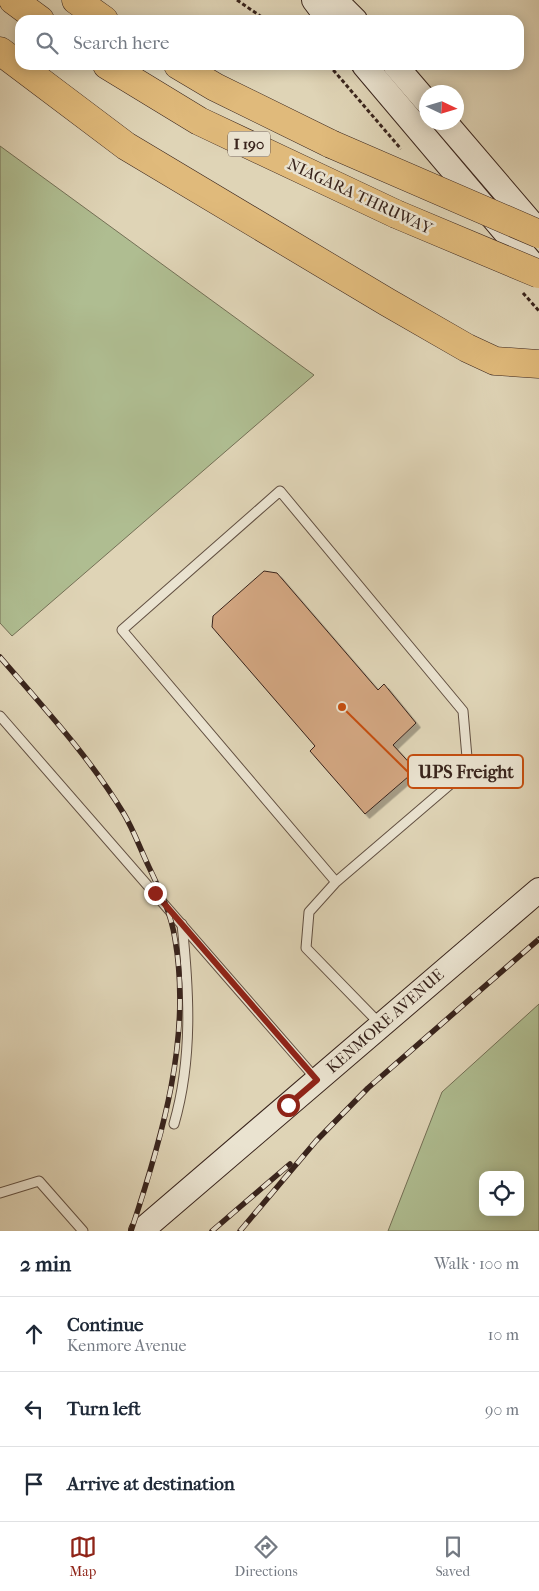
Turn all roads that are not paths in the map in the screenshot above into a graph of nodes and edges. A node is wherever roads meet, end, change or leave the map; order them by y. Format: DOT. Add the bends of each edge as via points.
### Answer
graph roads {
  1 [pos="13,0"];
  2 [pos="76,0"];
  3 [pos="314,0"];
  4 [pos="335,0"];
  5 [pos="33,15"];
  6 [pos="97,15"];
  7 [pos="325,15"];
  8 [pos="350,15"];
  9 [pos="0,51"];
  10 [pos="15,62"];
  11 [pos="25,70"];
  12 [pos="115,70"];
  13 [pos="186,70"];
  14 [pos="368,70"];
  15 [pos="399,70"];
  16 [pos="419,93"];
  17 [pos="452,130"];
  18 [pos="539,233"];
  19 [pos="539,273"];
  20 [pos="539,364"];
  21 [pos="0,716"];
  22 [pos="336,882"];
  23 [pos="539,890"];
  24 [pos="182,924"];
  25 [pos="380,1024"];
  26 [pos="317,1080"];
  27 [pos="174,1124"];
  28 [pos="0,1193"];
  29 [pos="83,1231"];
  30 [pos="141,1231"];
  1 -- 5 [label="highway"];
  2 -- 6 [label="highway"];
  3 -- 7 [label="street"];
  4 -- 8 [label="street"];
  9 -- 10 [label="highway"];
  11 -- 20 [label="highway" via="126,146 467,348 495,361"];
  12 -- 19 [label="highway, NIAGARA THRUWAY / I 190, bridge" via="199,121 396,214"];
  13 -- 18 [label="highway, I 190, bridge" via="214,88 331,144"];
  14 -- 19 [label="street"];
  15 -- 16 [label="street"];
  17 -- 18 [label="street"];
  21 -- 24 [label="lane"];
  22 -- 22 [label="lane" via="468,769 463,711 280,492 122,630"];
  22 -- 25 [label="lane" via="309,912 306,948"];
  23 -- 25 [label="street, KENMORE AVENUE"];
  24 -- 26 [label="lane"];
  24 -- 27 [label="lane" via="189,1004 187,1059"];
  25 -- 26 [label="street, KENMORE AVENUE"];
  26 -- 30 [label="street, KENMORE AVENUE"];
  28 -- 29 [label="lane" via="39,1181"];
}
